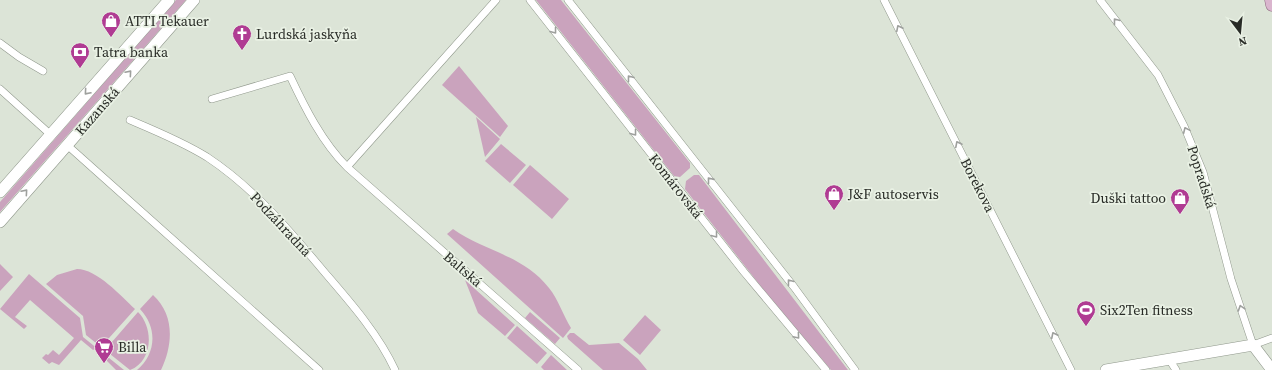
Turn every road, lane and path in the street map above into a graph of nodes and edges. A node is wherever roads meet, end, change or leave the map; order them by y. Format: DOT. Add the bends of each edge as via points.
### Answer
graph roads {
  1 [pos="169,0"];
  2 [pos="194,0"];
  3 [pos="496,0"];
  4 [pos="530,0"];
  5 [pos="568,0"];
  6 [pos="884,0"];
  7 [pos="1100,0"];
  8 [pos="1271,0"];
  9 [pos="1272,5"];
  10 [pos="0,43"];
  11 [pos="43,71"];
  12 [pos="0,89"];
  13 [pos="212,99"];
  14 [pos="130,120"];
  15 [pos="51,135"];
  16 [pos="67,146"];
  17 [pos="347,167"];
  18 [pos="0,192"];
  19 [pos="0,222"];
  20 [pos="1272,338"];
  21 [pos="1253,345"];
  22 [pos="1169,359"];
  23 [pos="319,370"];
  24 [pos="395,370"];
  25 [pos="578,370"];
  26 [pos="826,370"];
  27 [pos="855,370"];
  28 [pos="1071,370"];
  29 [pos="1106,370"];
  30 [pos="1176,370"];
  31 [pos="1272,370"];
  1 -- 15 [label="main road, Kazanská, one-way"];
  16 -- 2 [label="main road, Kazanská, one-way"];
  3 -- 17 [label="street"];
  4 -- 26 [label="street, Komárovská, one-way" via="744,272"];
  27 -- 5 [label="street, one-way" via="776,264"];
  28 -- 6 [label="street, Borekova, one-way"];
  21 -- 7 [label="street, Popradská, one-way" via="1231,279 1202,172 1182,122 1158,75"];
  8 -- 9 [label="main road"];
  10 -- 11 [label="street"];
  12 -- 15 [label="street"];
  13 -- 17 [label="street, Baltská" via="290,76 304,106 336,156"];
  14 -- 24 [label="street, Podzáhradná" via="196,150 254,194 287,228 342,293"];
  15 -- 18 [label="main road, Kazanská"];
  19 -- 16 [label="main road, Kazanská, one-way"];
  16 -- 23 [label="street"];
  17 -- 25 [label="street, Baltská"];
  20 -- 21 [label="street"];
  21 -- 22 [label="main road"];
  21 -- 31 [label="main road, Popradská"];
  22 -- 29 [label="main road"];
  22 -- 30 [label="street"];
}
